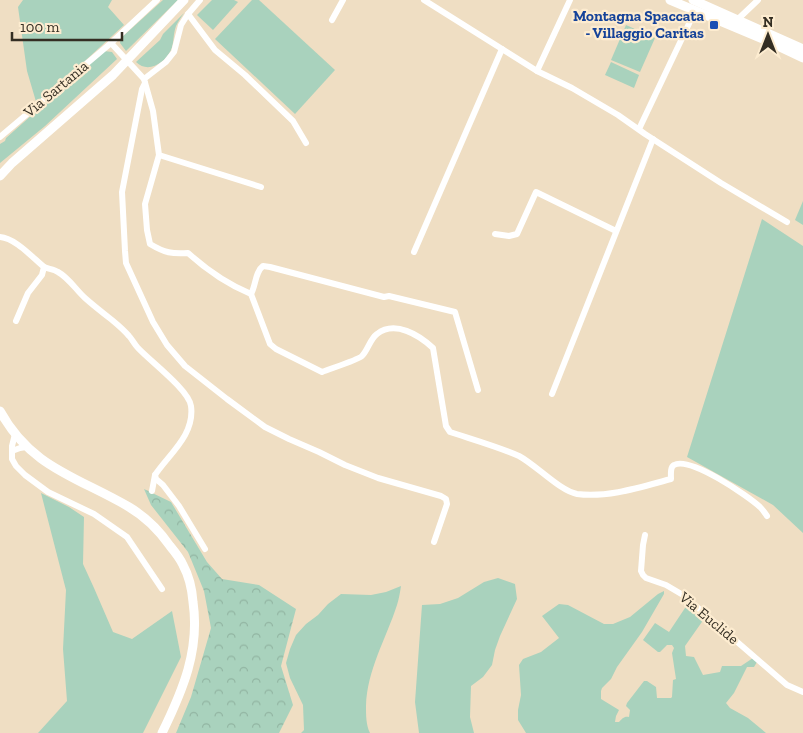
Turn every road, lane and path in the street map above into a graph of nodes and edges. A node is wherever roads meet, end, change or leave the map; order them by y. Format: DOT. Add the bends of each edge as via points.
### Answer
graph roads {
  1 [pos="157,0"];
  2 [pos="184,0"];
  3 [pos="200,0"];
  4 [pos="343,0"];
  5 [pos="424,0"];
  6 [pos="570,0"];
  7 [pos="670,0"];
  8 [pos="693,0"];
  9 [pos="758,0"];
  10 [pos="695,11"];
  11 [pos="188,14"];
  12 [pos="332,20"];
  13 [pos="737,20"];
  14 [pos="111,42"];
  15 [pos="502,48"];
  16 [pos="803,49"];
  17 [pos="803,58"];
  18 [pos="537,71"];
  19 [pos="145,81"];
  20 [pos="639,129"];
  21 [pos="0,137"];
  22 [pos="653,139"];
  23 [pos="306,143"];
  24 [pos="159,155"];
  25 [pos="0,176"];
  26 [pos="261,187"];
  27 [pos="787,222"];
  28 [pos="616,231"];
  29 [pos="495,234"];
  30 [pos="0,236"];
  31 [pos="414,252"];
  32 [pos="44,267"];
  33 [pos="251,294"];
  34 [pos="16,321"];
  35 [pos="478,390"];
  36 [pos="552,394"];
  37 [pos="0,412"];
  38 [pos="15,434"];
  39 [pos="26,447"];
  40 [pos="12,452"];
  41 [pos="155,475"];
  42 [pos="152,490"];
  43 [pos="767,516"];
  44 [pos="645,535"];
  45 [pos="434,542"];
  46 [pos="205,550"];
  47 [pos="162,589"];
  48 [pos="803,692"];
  49 [pos="162,733"];
  1 -- 14 [label="street, Via Sartania"];
  2 -- 25 [label="street" via="113,75"];
  3 -- 11 [label="street"];
  4 -- 12 [label="street"];
  5 -- 15 [label="street"];
  6 -- 18 [label="street"];
  7 -- 10 [label="street"];
  8 -- 13 [label="street"];
  9 -- 13 [label="street"];
  10 -- 17 [label="street"];
  10 -- 20 [label="street"];
  11 -- 19 [label="street" via="181,25 174,52"];
  11 -- 23 [label="street" via="215,50 293,121"];
  13 -- 16 [label="street"];
  14 -- 19 [label="street"];
  14 -- 21 [label="street, Via Sartania"];
  15 -- 18 [label="street"];
  15 -- 31 [label="street"];
  18 -- 20 [label="street" via="618,114"];
  19 -- 24 [label="street"];
  19 -- 45 [label="street" via="122,192 126,264 167,345 186,366 266,427 369,475 446,499"];
  20 -- 22 [label="street"];
  22 -- 27 [label="street"];
  22 -- 28 [label="street"];
  24 -- 26 [label="street"];
  24 -- 33 [label="street" via="145,204 150,244 172,254 188,253 221,279"];
  28 -- 29 [label="street" via="536,192 517,234"];
  28 -- 36 [label="street"];
  30 -- 32 [label="street" via="12,240"];
  32 -- 34 [label="street"];
  32 -- 41 [label="street" via="64,276 129,335 188,398 191,420 187,431"];
  33 -- 35 [label="street" via="263,266 384,298 389,296 455,312"];
  33 -- 43 [label="street" via="270,344 322,372 362,356 368,344 386,329 412,332 425,340 433,348 446,426 450,432 519,456 574,494 595,495 635,489 671,480 671,468 676,464 690,465 756,503"];
  37 -- 38 [label="street"];
  38 -- 39 [label="street"];
  38 -- 40 [label="street"];
  39 -- 40 [label="street"];
  39 -- 49 [label="street" via="60,472 104,493 150,522 183,564 192,592 195,635 186,676"];
  40 -- 47 [label="street" via="16,466 33,481 48,492 94,514 127,537"];
  41 -- 42 [label="street"];
  41 -- 46 [label="street" via="179,506"];
  44 -- 48 [label="street, Via Euclide" via="641,571 646,578 682,595 787,685"];
}
